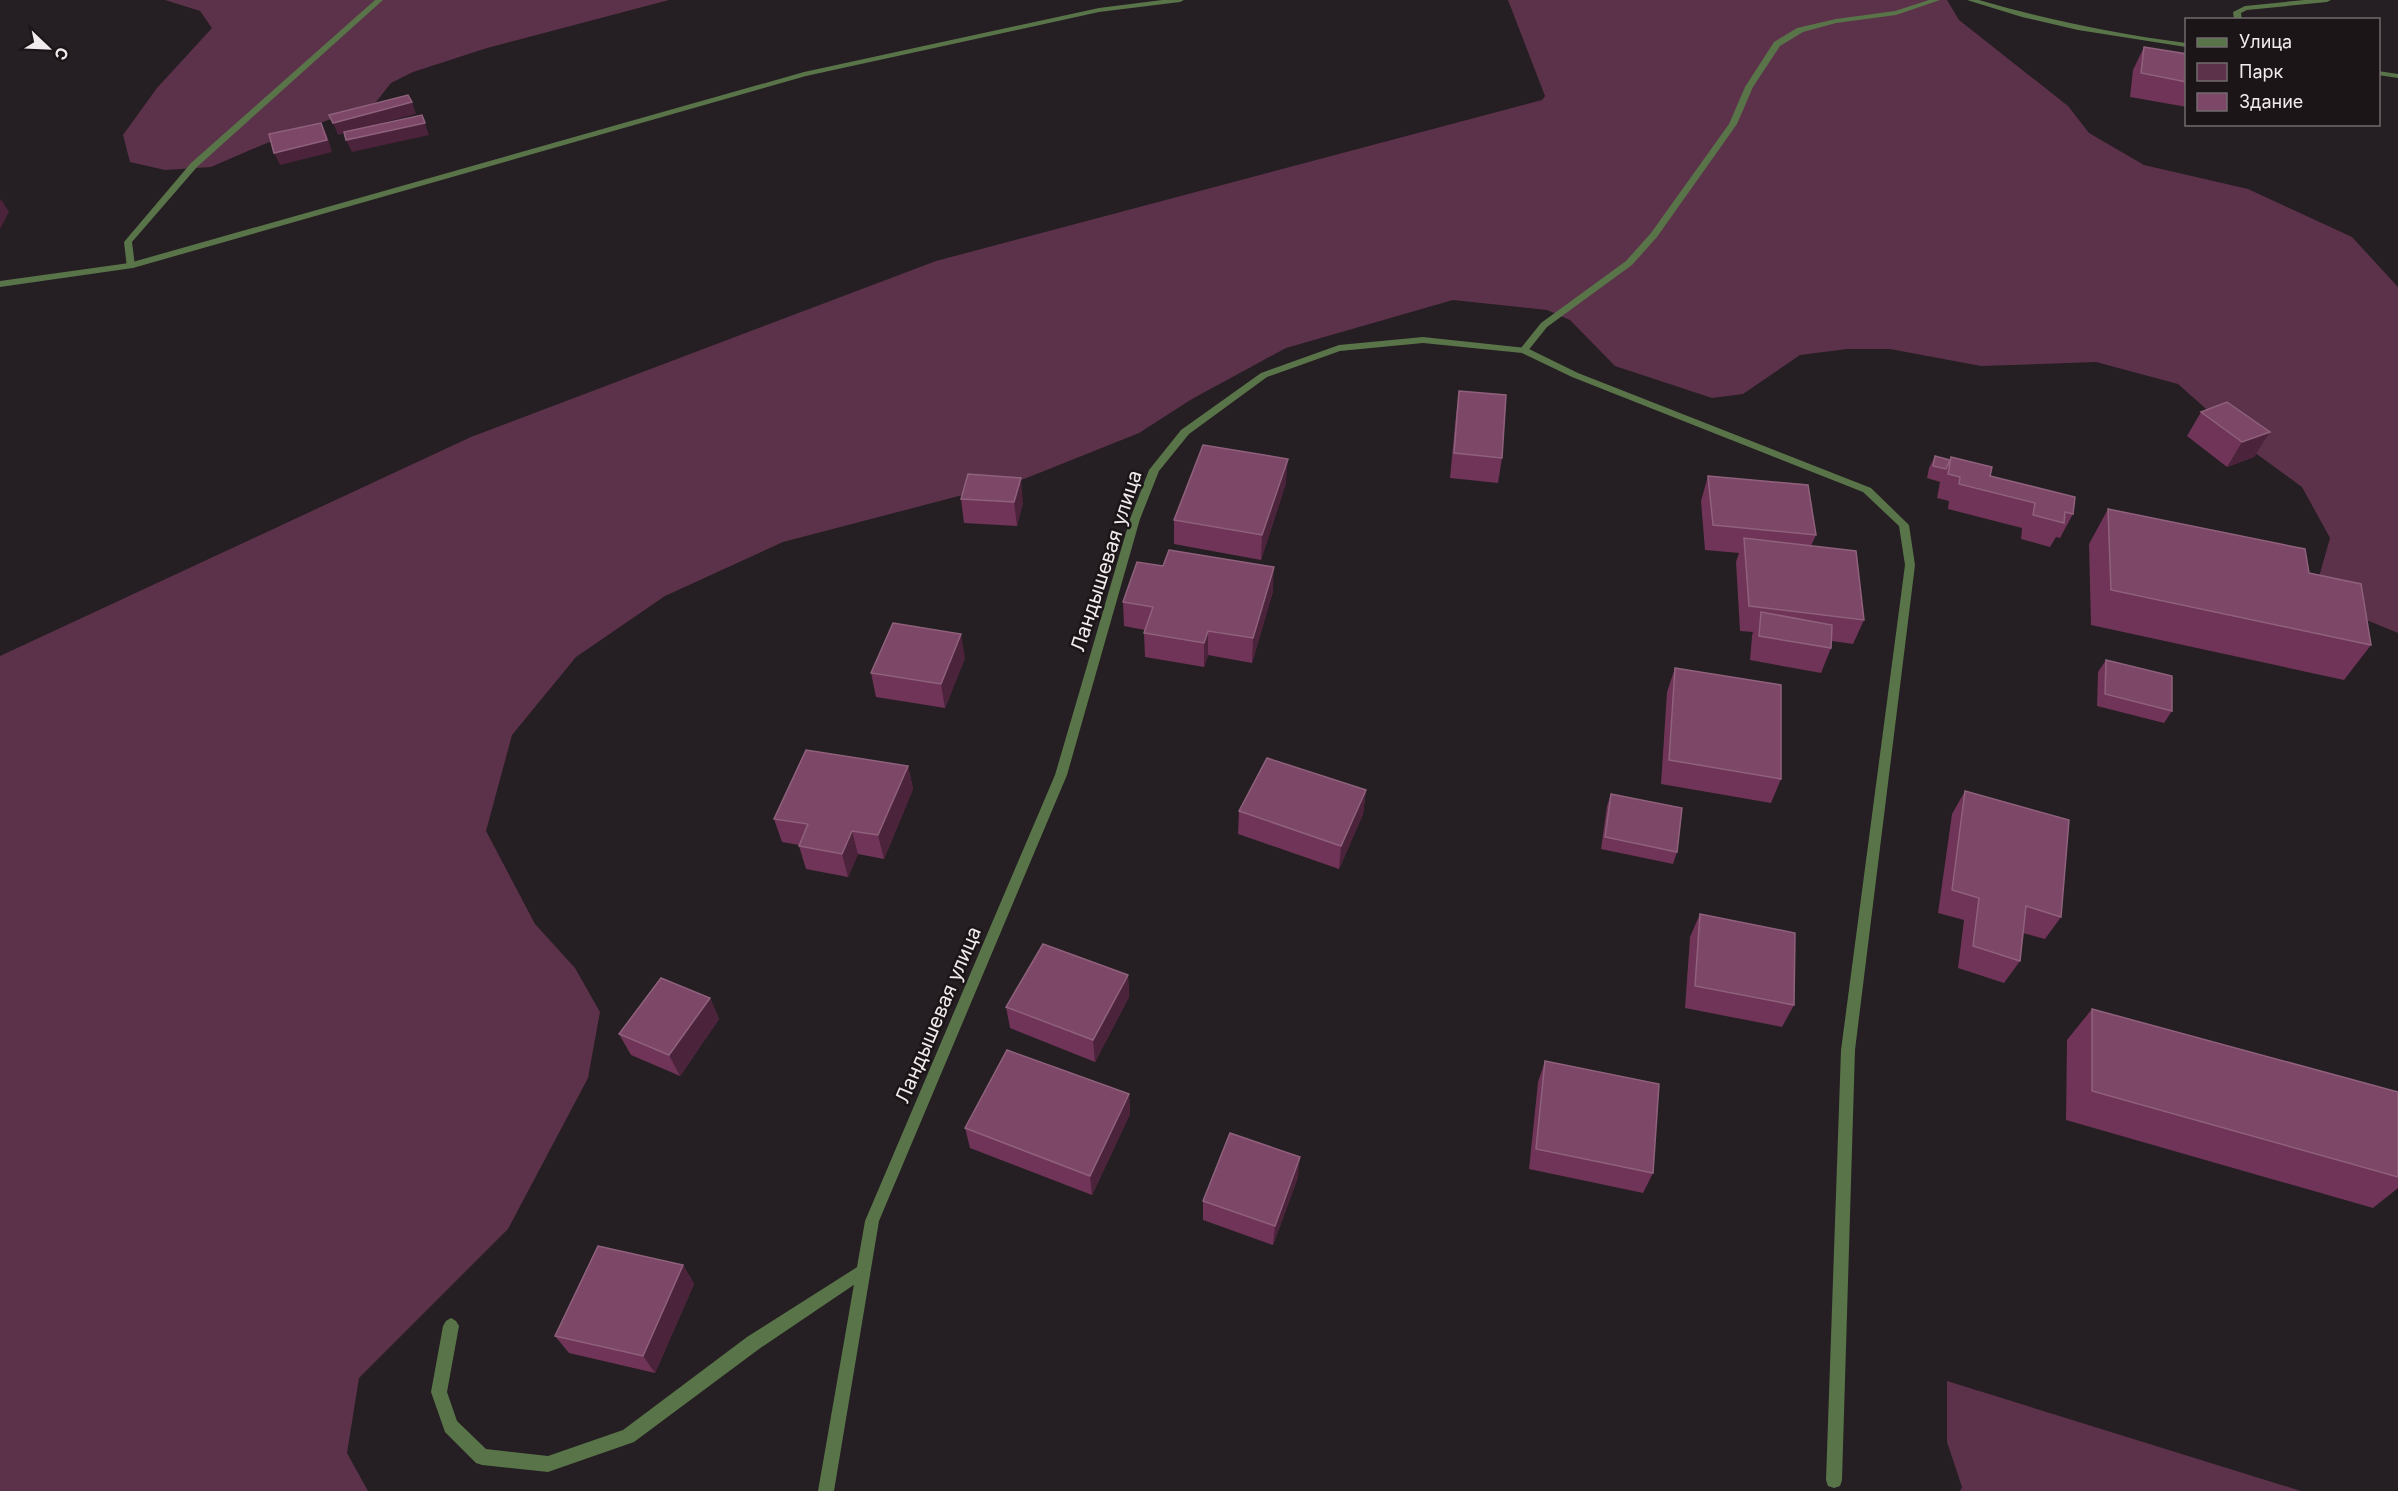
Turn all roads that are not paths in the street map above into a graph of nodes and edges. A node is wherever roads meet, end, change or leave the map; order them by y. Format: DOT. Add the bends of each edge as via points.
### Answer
graph roads {
  1 [pos="378,0"];
  2 [pos="1180,0"];
  3 [pos="1936,0"];
  4 [pos="1971,0"];
  5 [pos="2327,0"];
  6 [pos="2238,18"];
  7 [pos="2185,45"];
  8 [pos="2380,73"];
  9 [pos="2398,76"];
  10 [pos="130,266"];
  11 [pos="0,284"];
  12 [pos="1524,350"];
  13 [pos="861,1271"];
  14 [pos="451,1326"];
  15 [pos="1834,1480"];
  16 [pos="826,1491"];
  1 -- 10 [label="street" via="194,165 128,242"];
  2 -- 10 [label="street" via="1099,10 804,74"];
  3 -- 12 [label="street" via="1896,14 1800,30 1777,44 1749,87 1733,124 1654,235 1629,263 1544,325"];
  4 -- 7 [label="street" via="2115,36"];
  5 -- 6 [label="street" via="2245,8 2237,12"];
  8 -- 9 [label="street"];
  10 -- 11 [label="street"];
  12 -- 13 [label="street, Ландышевая улица" via="1424,340 1339,348 1264,375 1185,432 1154,470 1135,519 1061,775 872,1221"];
  12 -- 15 [label="street" via="1575,375 1867,490 1904,525 1910,566 1848,1050"];
  13 -- 14 [label="street" via="753,1343 628,1437 549,1464 482,1457 452,1426 439,1392"];
  13 -- 16 [label="street, Ландышевая улица"];
}
